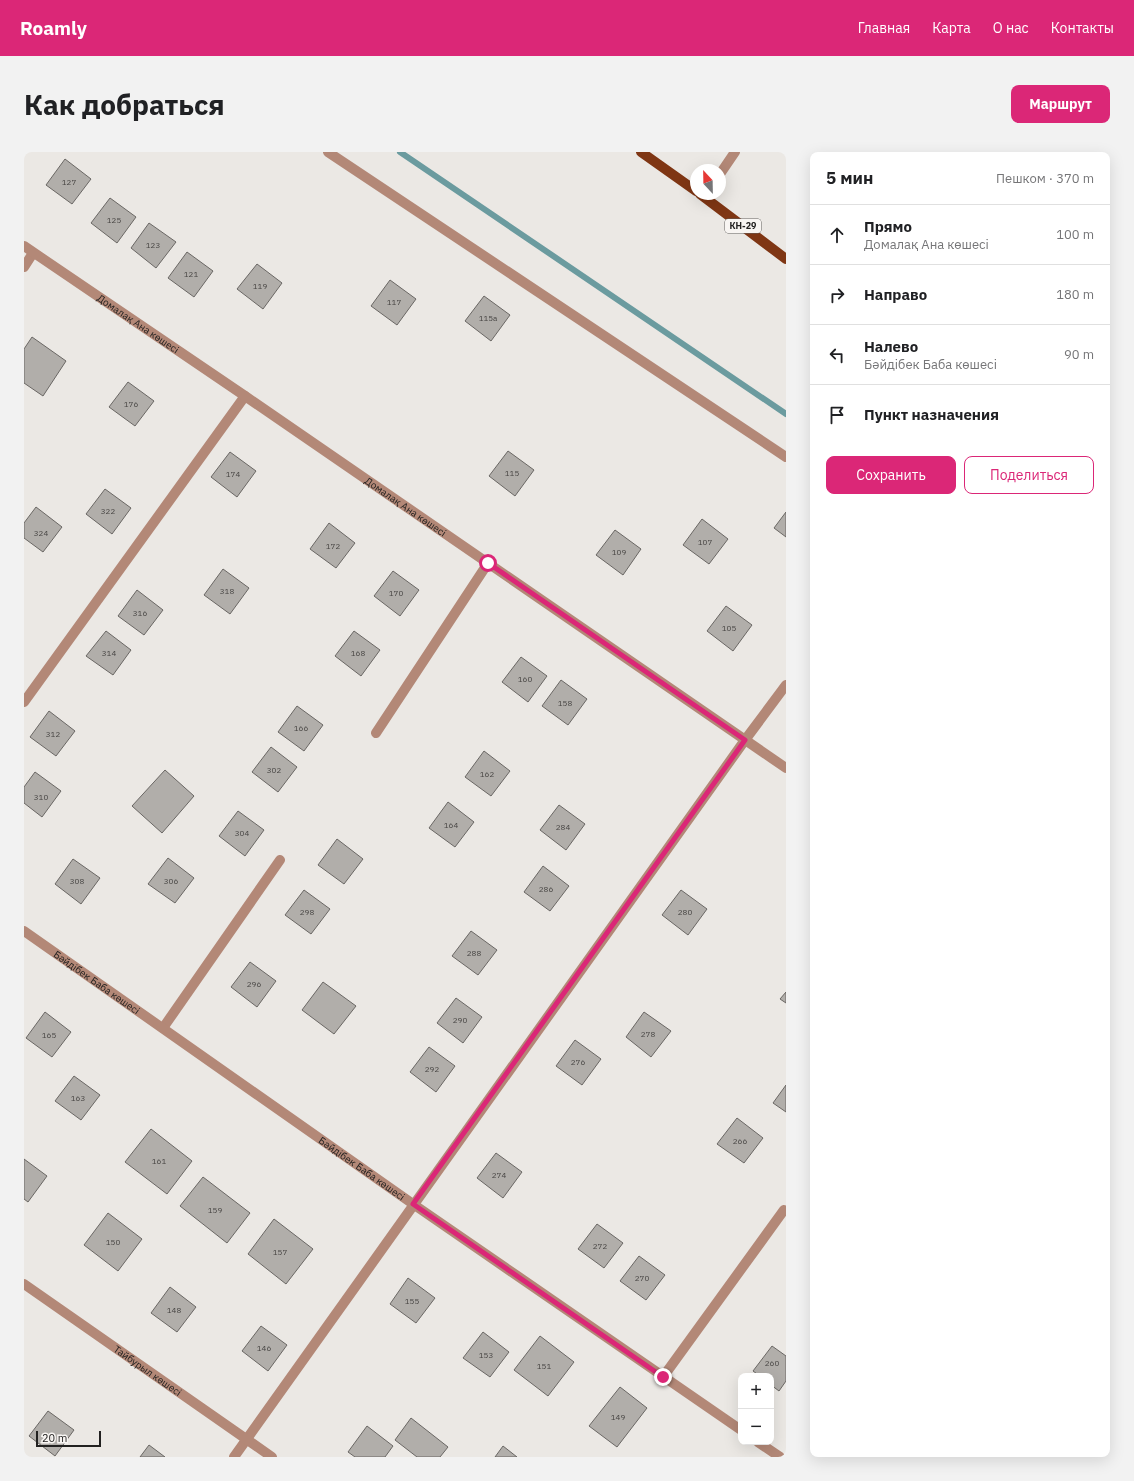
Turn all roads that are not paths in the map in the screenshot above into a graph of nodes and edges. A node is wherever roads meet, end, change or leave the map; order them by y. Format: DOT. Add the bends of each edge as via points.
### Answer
graph roads {
  1 [pos="328,152"];
  2 [pos="641,152"];
  3 [pos="735,152"];
  4 [pos="726,165"];
  5 [pos="690,187"];
  6 [pos="710,200"];
  7 [pos="24,246"];
  8 [pos="34,253"];
  9 [pos="786,259"];
  10 [pos="24,267"];
  11 [pos="245,396"];
  12 [pos="786,457"];
  13 [pos="488,563"];
  14 [pos="786,685"];
  15 [pos="24,702"];
  16 [pos="376,733"];
  17 [pos="745,740"];
  18 [pos="786,768"];
  19 [pos="280,860"];
  20 [pos="24,931"];
  21 [pos="163,1028"];
  22 [pos="413,1204"];
  23 [pos="784,1210"];
  24 [pos="24,1284"];
  25 [pos="663,1377"];
  26 [pos="738,1428"];
  27 [pos="246,1439"];
  28 [pos="762,1445"];
  29 [pos="234,1457"];
  30 [pos="272,1457"];
  31 [pos="780,1457"];
  1 -- 12 [label="street"];
  2 -- 5 [label="main road"];
  3 -- 4 [label="street"];
  6 -- 9 [label="main road, КН-29"];
  7 -- 8 [label="street, Домалақ Ана көшесі"];
  8 -- 10 [label="street"];
  8 -- 11 [label="street, Домалақ Ана көшесі"];
  11 -- 13 [label="street, Домалақ Ана көшесі"];
  11 -- 15 [label="street"];
  13 -- 16 [label="street"];
  13 -- 17 [label="street, Домалақ Ана көшесі"];
  14 -- 17 [label="street"];
  17 -- 18 [label="street, Домалақ Ана көшесі"];
  17 -- 22 [label="street"];
  19 -- 21 [label="street"];
  20 -- 21 [label="street, Бәйдібек Баба көшесі"];
  21 -- 22 [label="street, Бәйдібек Баба көшесі"];
  22 -- 25 [label="street, Бәйдібек Баба көшесі"];
  22 -- 27 [label="street"];
  23 -- 25 [label="street"];
  24 -- 27 [label="street, Тайбурыл көшесі"];
  25 -- 26 [label="street, Бәйдібек Баба көшесі"];
  27 -- 29 [label="street"];
  27 -- 30 [label="street, Тайбурыл көшесі"];
  28 -- 31 [label="street"];
}
